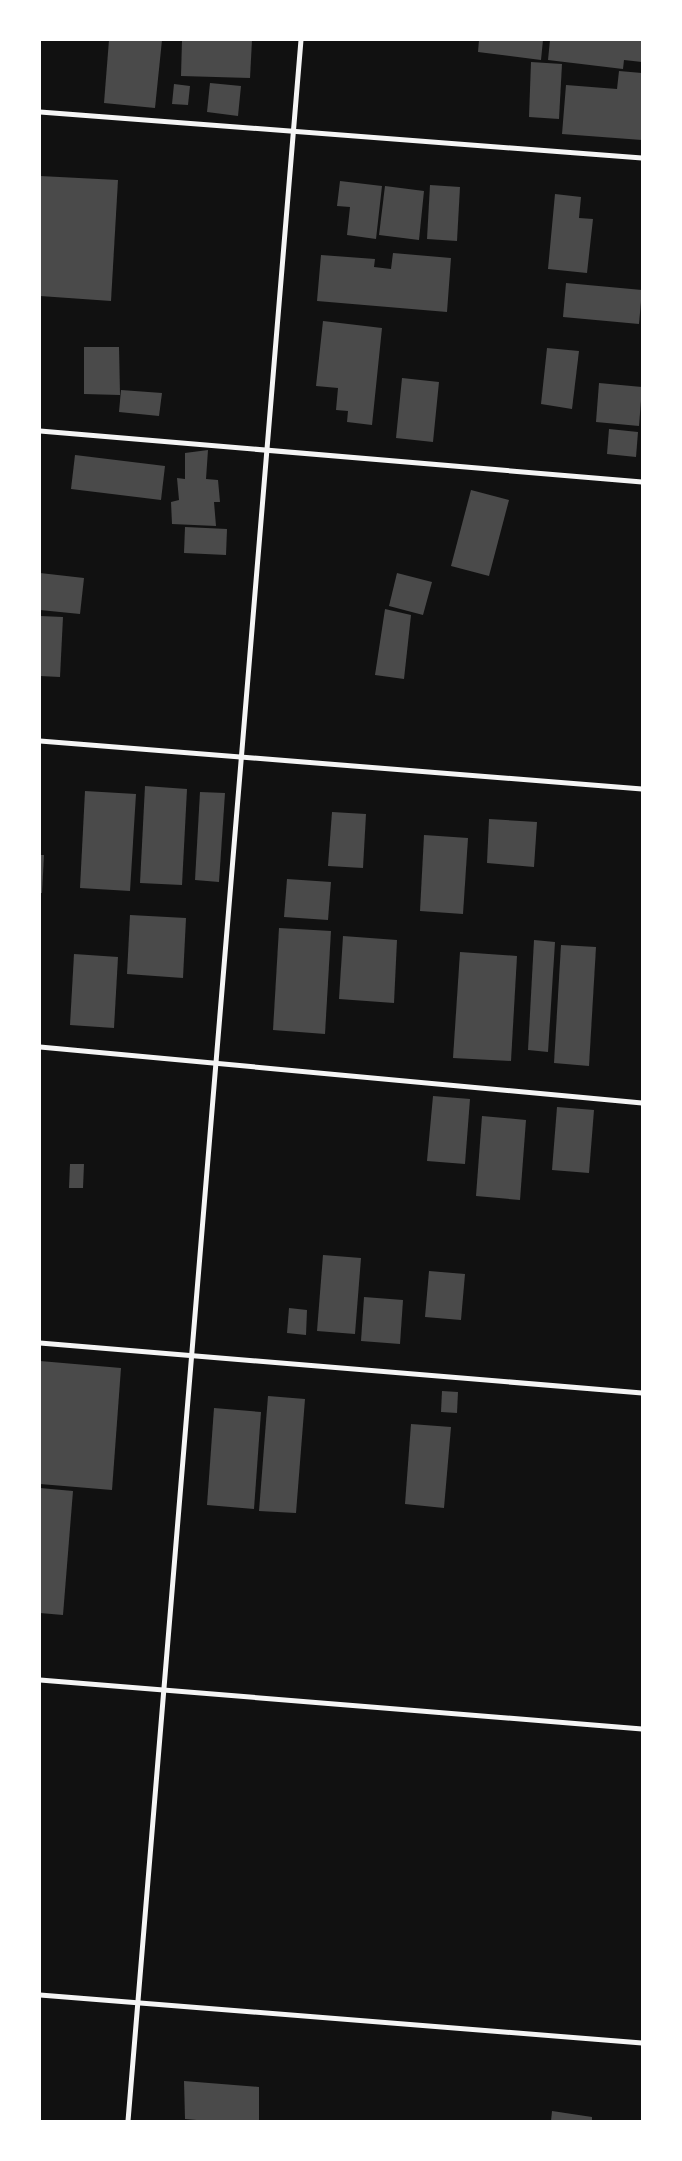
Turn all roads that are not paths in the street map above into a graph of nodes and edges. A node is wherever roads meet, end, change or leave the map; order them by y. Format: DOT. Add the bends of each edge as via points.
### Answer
graph roads {
  1 [pos="301,40"];
  2 [pos="40,112"];
  3 [pos="293,132"];
  4 [pos="642,158"];
  5 [pos="40,431"];
  6 [pos="267,450"];
  7 [pos="642,482"];
  8 [pos="40,741"];
  9 [pos="242,757"];
  10 [pos="642,789"];
  11 [pos="40,1047"];
  12 [pos="216,1064"];
  13 [pos="642,1103"];
  14 [pos="40,1343"];
  15 [pos="192,1355"];
  16 [pos="642,1393"];
  17 [pos="40,1680"];
  18 [pos="164,1690"];
  19 [pos="642,1729"];
  20 [pos="40,1995"];
  21 [pos="138,2003"];
  22 [pos="642,2043"];
  23 [pos="128,2121"];
  1 -- 3 [label="street"];
  2 -- 3 [label="street"];
  3 -- 4 [label="street"];
  3 -- 6 [label="street"];
  5 -- 6 [label="street"];
  6 -- 7 [label="street"];
  6 -- 9 [label="street"];
  8 -- 9 [label="street"];
  9 -- 10 [label="street"];
  9 -- 12 [label="street"];
  11 -- 12 [label="street"];
  12 -- 13 [label="street"];
  12 -- 15 [label="street"];
  14 -- 15 [label="street"];
  15 -- 16 [label="street"];
  15 -- 18 [label="street"];
  17 -- 18 [label="street"];
  18 -- 19 [label="street"];
  18 -- 21 [label="street"];
  20 -- 21 [label="street"];
  21 -- 22 [label="street"];
  21 -- 23 [label="street"];
}
